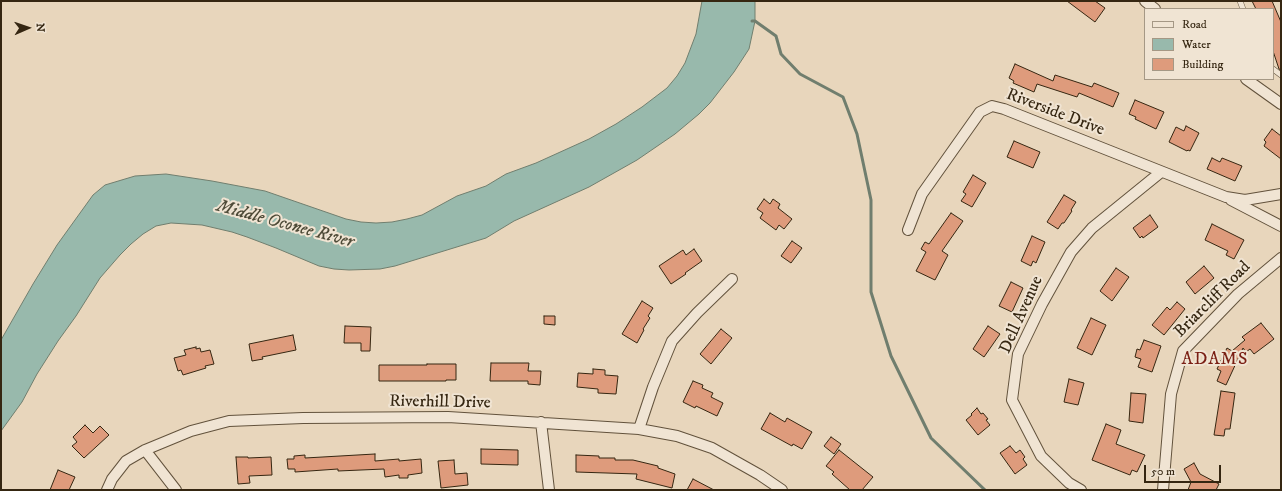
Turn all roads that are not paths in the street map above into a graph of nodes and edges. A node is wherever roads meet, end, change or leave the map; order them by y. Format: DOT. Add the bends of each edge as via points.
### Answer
graph roads {
  1 [pos="1145,1"];
  2 [pos="1154,8"];
  3 [pos="1247,80"];
  4 [pos="1281,104"];
  5 [pos="1161,172"];
  6 [pos="1281,194"];
  7 [pos="1226,197"];
  8 [pos="1281,226"];
  9 [pos="908,230"];
  10 [pos="1281,258"];
  11 [pos="732,279"];
  12 [pos="541,422"];
  13 [pos="639,429"];
  14 [pos="145,450"];
  15 [pos="107,490"];
  16 [pos="176,490"];
  17 [pos="550,490"];
  18 [pos="782,490"];
  19 [pos="1081,490"];
  20 [pos="1163,490"];
  1 -- 2 [label="street"];
  3 -- 4 [label="street"];
  5 -- 7 [label="street, Riverside Drive"];
  5 -- 9 [label="street, Riverside Drive" via="992,106 980,112 922,194"];
  5 -- 19 [label="street, Dell Avenue" via="1092,228 1071,252 1018,354 1012,400 1040,456 1069,483"];
  6 -- 7 [label="street, Riverside Drive" via="1245,200"];
  7 -- 8 [label="street, Riverside Drive"];
  10 -- 20 [label="street, Briarcliff Road" via="1238,294 1183,350 1170,394"];
  11 -- 13 [label="street" via="672,341"];
  12 -- 13 [label="street, Riverhill Drive"];
  12 -- 14 [label="street, Riverhill Drive" via="448,417 229,421 191,431"];
  12 -- 17 [label="street"];
  13 -- 18 [label="street, Riverhill Drive" via="677,436 712,448"];
  14 -- 15 [label="street, Riverhill Drive" via="126,461"];
  14 -- 16 [label="street"];
}
